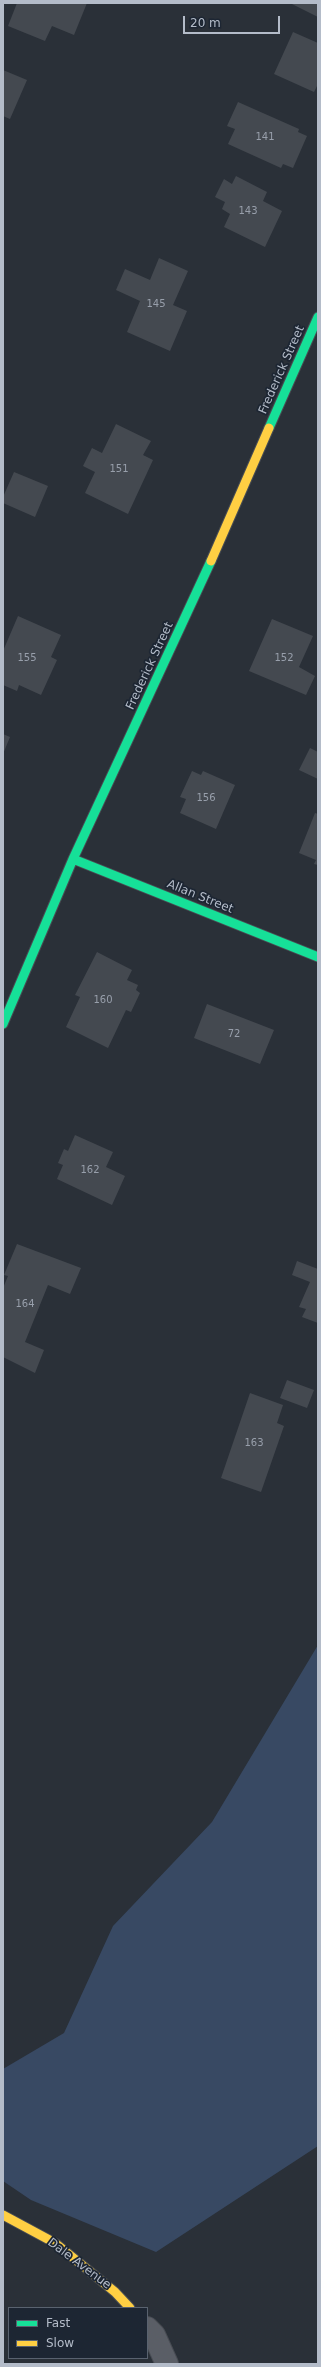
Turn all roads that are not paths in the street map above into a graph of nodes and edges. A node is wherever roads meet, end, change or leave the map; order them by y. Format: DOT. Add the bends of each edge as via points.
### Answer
graph roads {
  1 [pos="318,317"];
  2 [pos="73,859"];
  3 [pos="318,957"];
  4 [pos="3,1024"];
  5 [pos="3,2215"];
  6 [pos="129,2307"];
  7 [pos="148,2329"];
  8 [pos="167,2364"];
  1 -- 2 [label="street, Frederick Street" via="201,583"];
  2 -- 3 [label="street, Allan Street"];
  2 -- 4 [label="street, Frederick Street"];
  5 -- 6 [label="street, Dale Avenue" via="55,2243 115,2292"];
  7 -- 8 [label="street" via="154,2335"];
}
